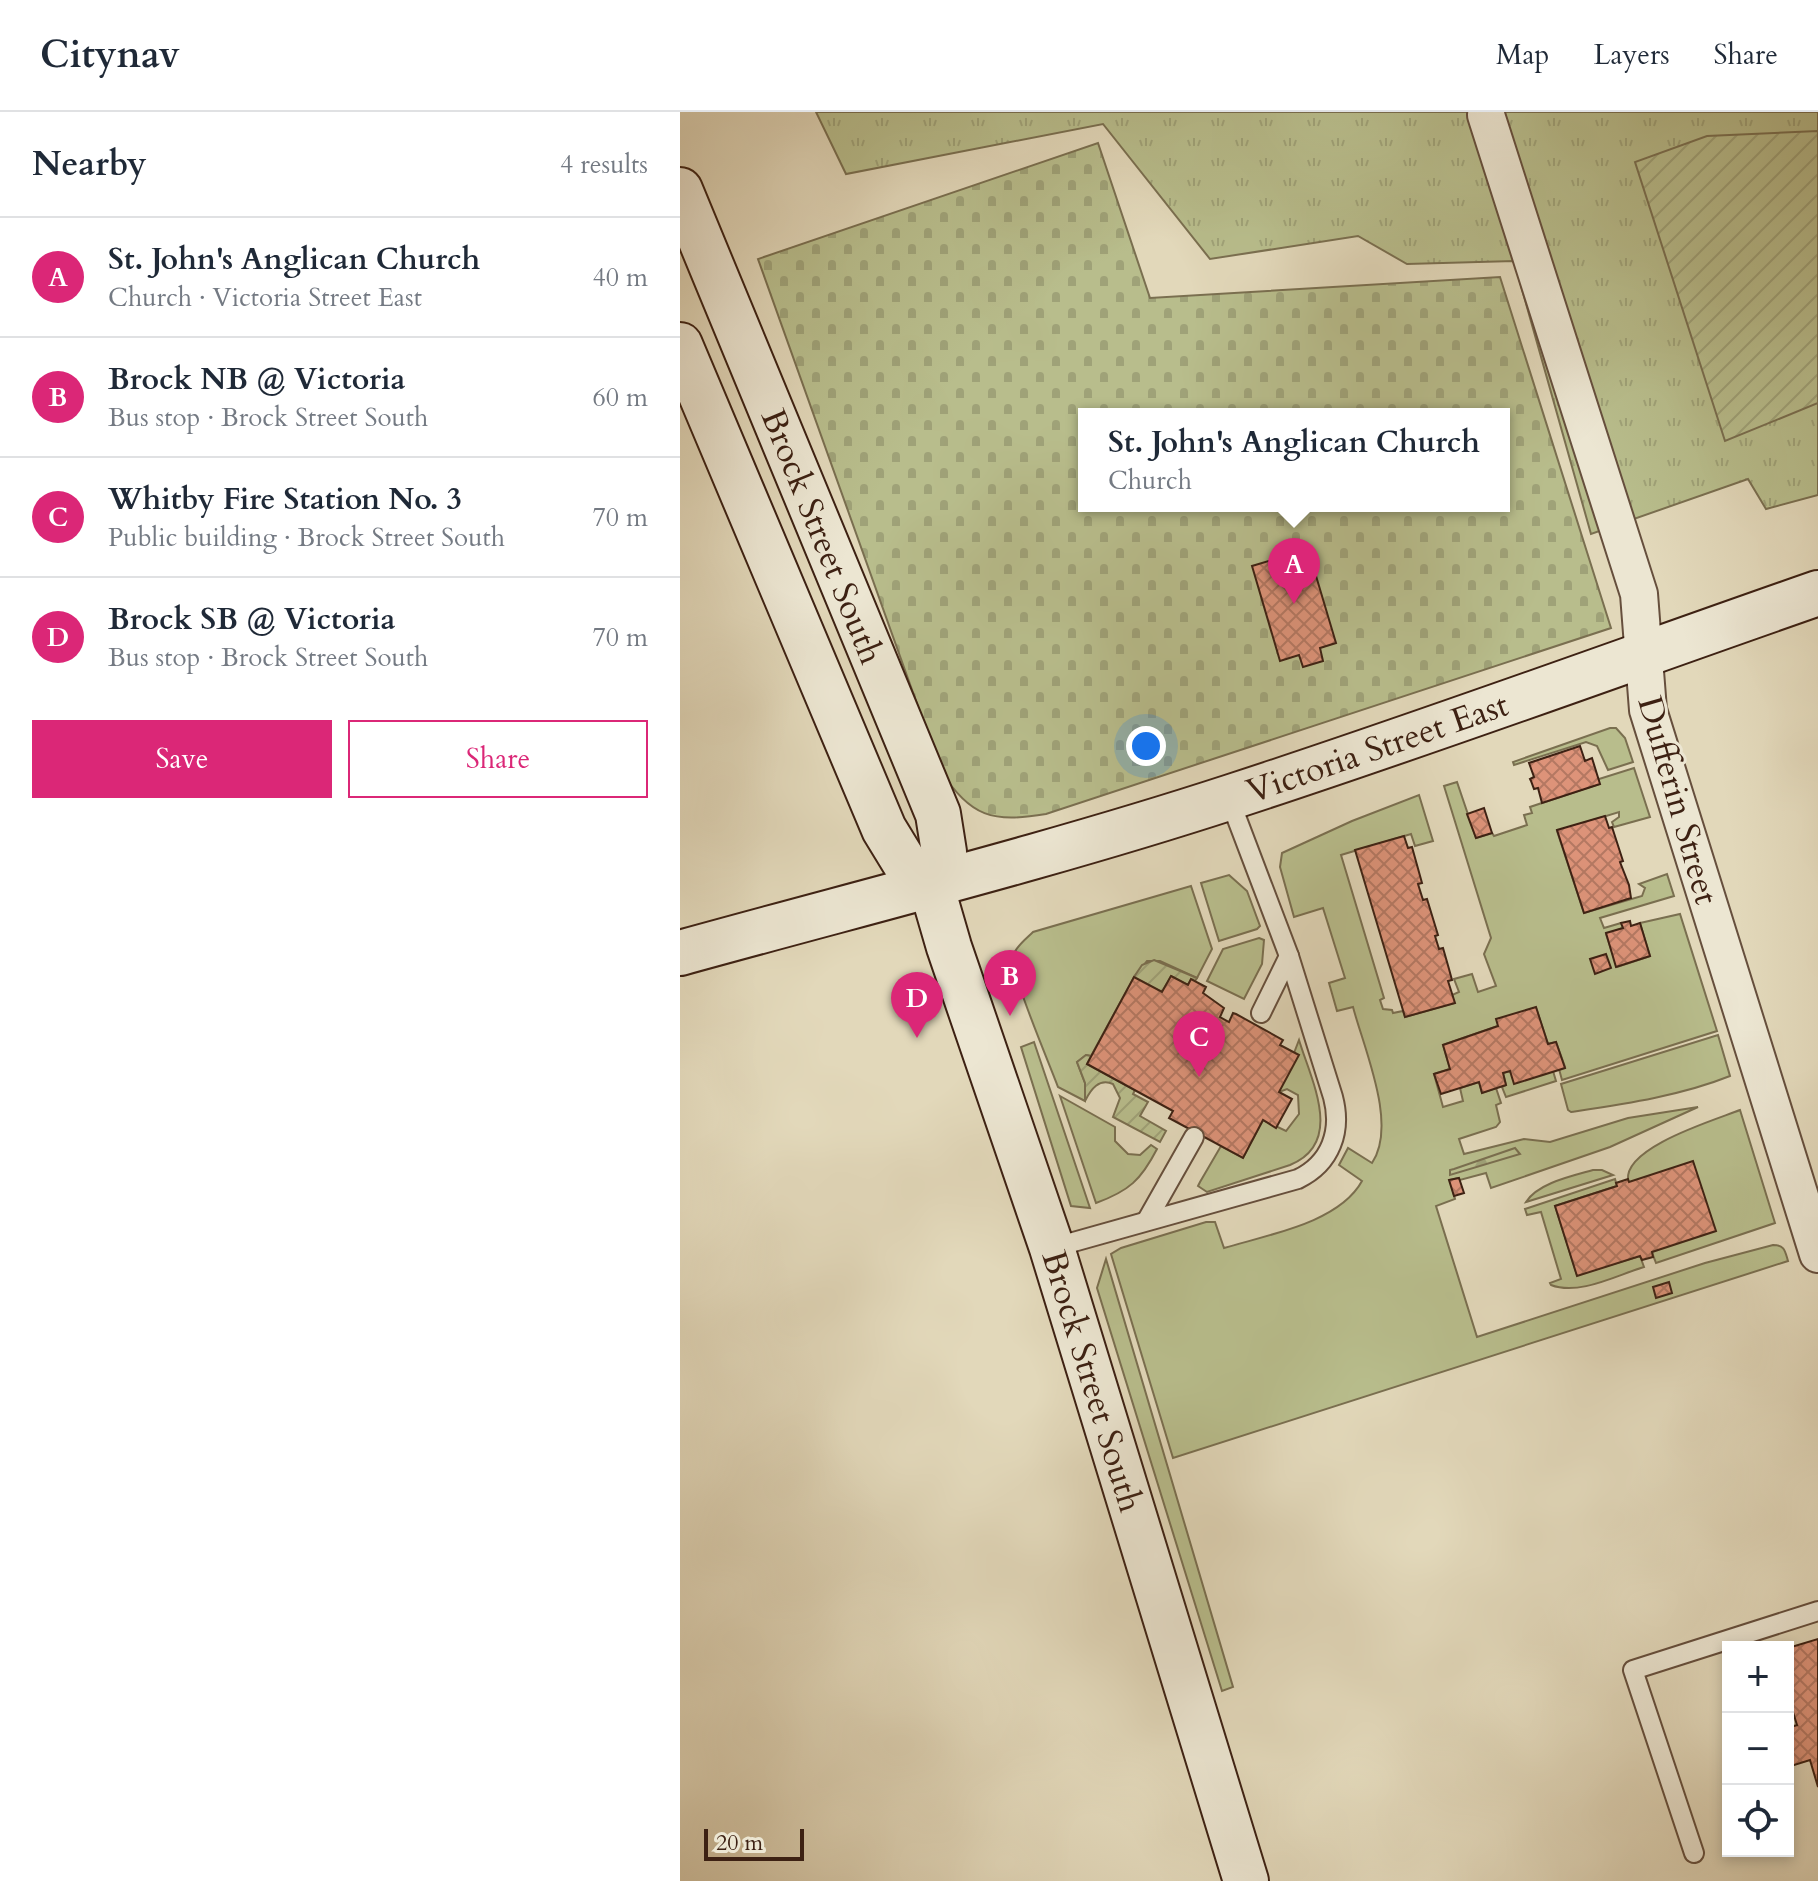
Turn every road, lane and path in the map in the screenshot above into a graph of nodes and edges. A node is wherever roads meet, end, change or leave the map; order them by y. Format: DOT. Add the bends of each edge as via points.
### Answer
graph roads {
  1 [pos="1486,115"];
  2 [pos="680,190"];
  3 [pos="680,345"];
  4 [pos="1818,593"];
  5 [pos="1644,654"];
  6 [pos="1229,798"];
  7 [pos="931,885"];
  8 [pos="680,953"];
  9 [pos="1289,956"];
  10 [pos="1261,1013"];
  11 [pos="1194,1137"];
  12 [pos="1147,1220"];
  13 [pos="1052,1248"];
  14 [pos="1818,1254"];
  15 [pos="1818,1611"];
  16 [pos="1694,1853"];
  17 [pos="1246,1881"];
  1 -- 5 [label="street, Dufferin Street" via="1639,594"];
  2 -- 7 [label="main road, Brock Street South" via="938,814 944,852"];
  3 -- 7 [label="main road, Brock Street South" via="884,829 906,865"];
  4 -- 5 [label="main road, Victoria Street East"];
  5 -- 6 [label="main road, Victoria Street East"];
  5 -- 14 [label="street, Dufferin Street" via="1648,710"];
  6 -- 7 [label="main road, Victoria Street East"];
  6 -- 9 [label="lane"];
  7 -- 8 [label="main road, Victoria Street East"];
  7 -- 13 [label="main road, Brock Street South"];
  9 -- 10 [label="lane"];
  9 -- 12 [label="lane" via="1336,1109 1336,1132 1327,1155 1298,1179"];
  11 -- 12 [label="lane"];
  12 -- 13 [label="lane"];
  13 -- 17 [label="main road, Brock Street South"];
  15 -- 16 [label="lane" via="1633,1670"];
}
